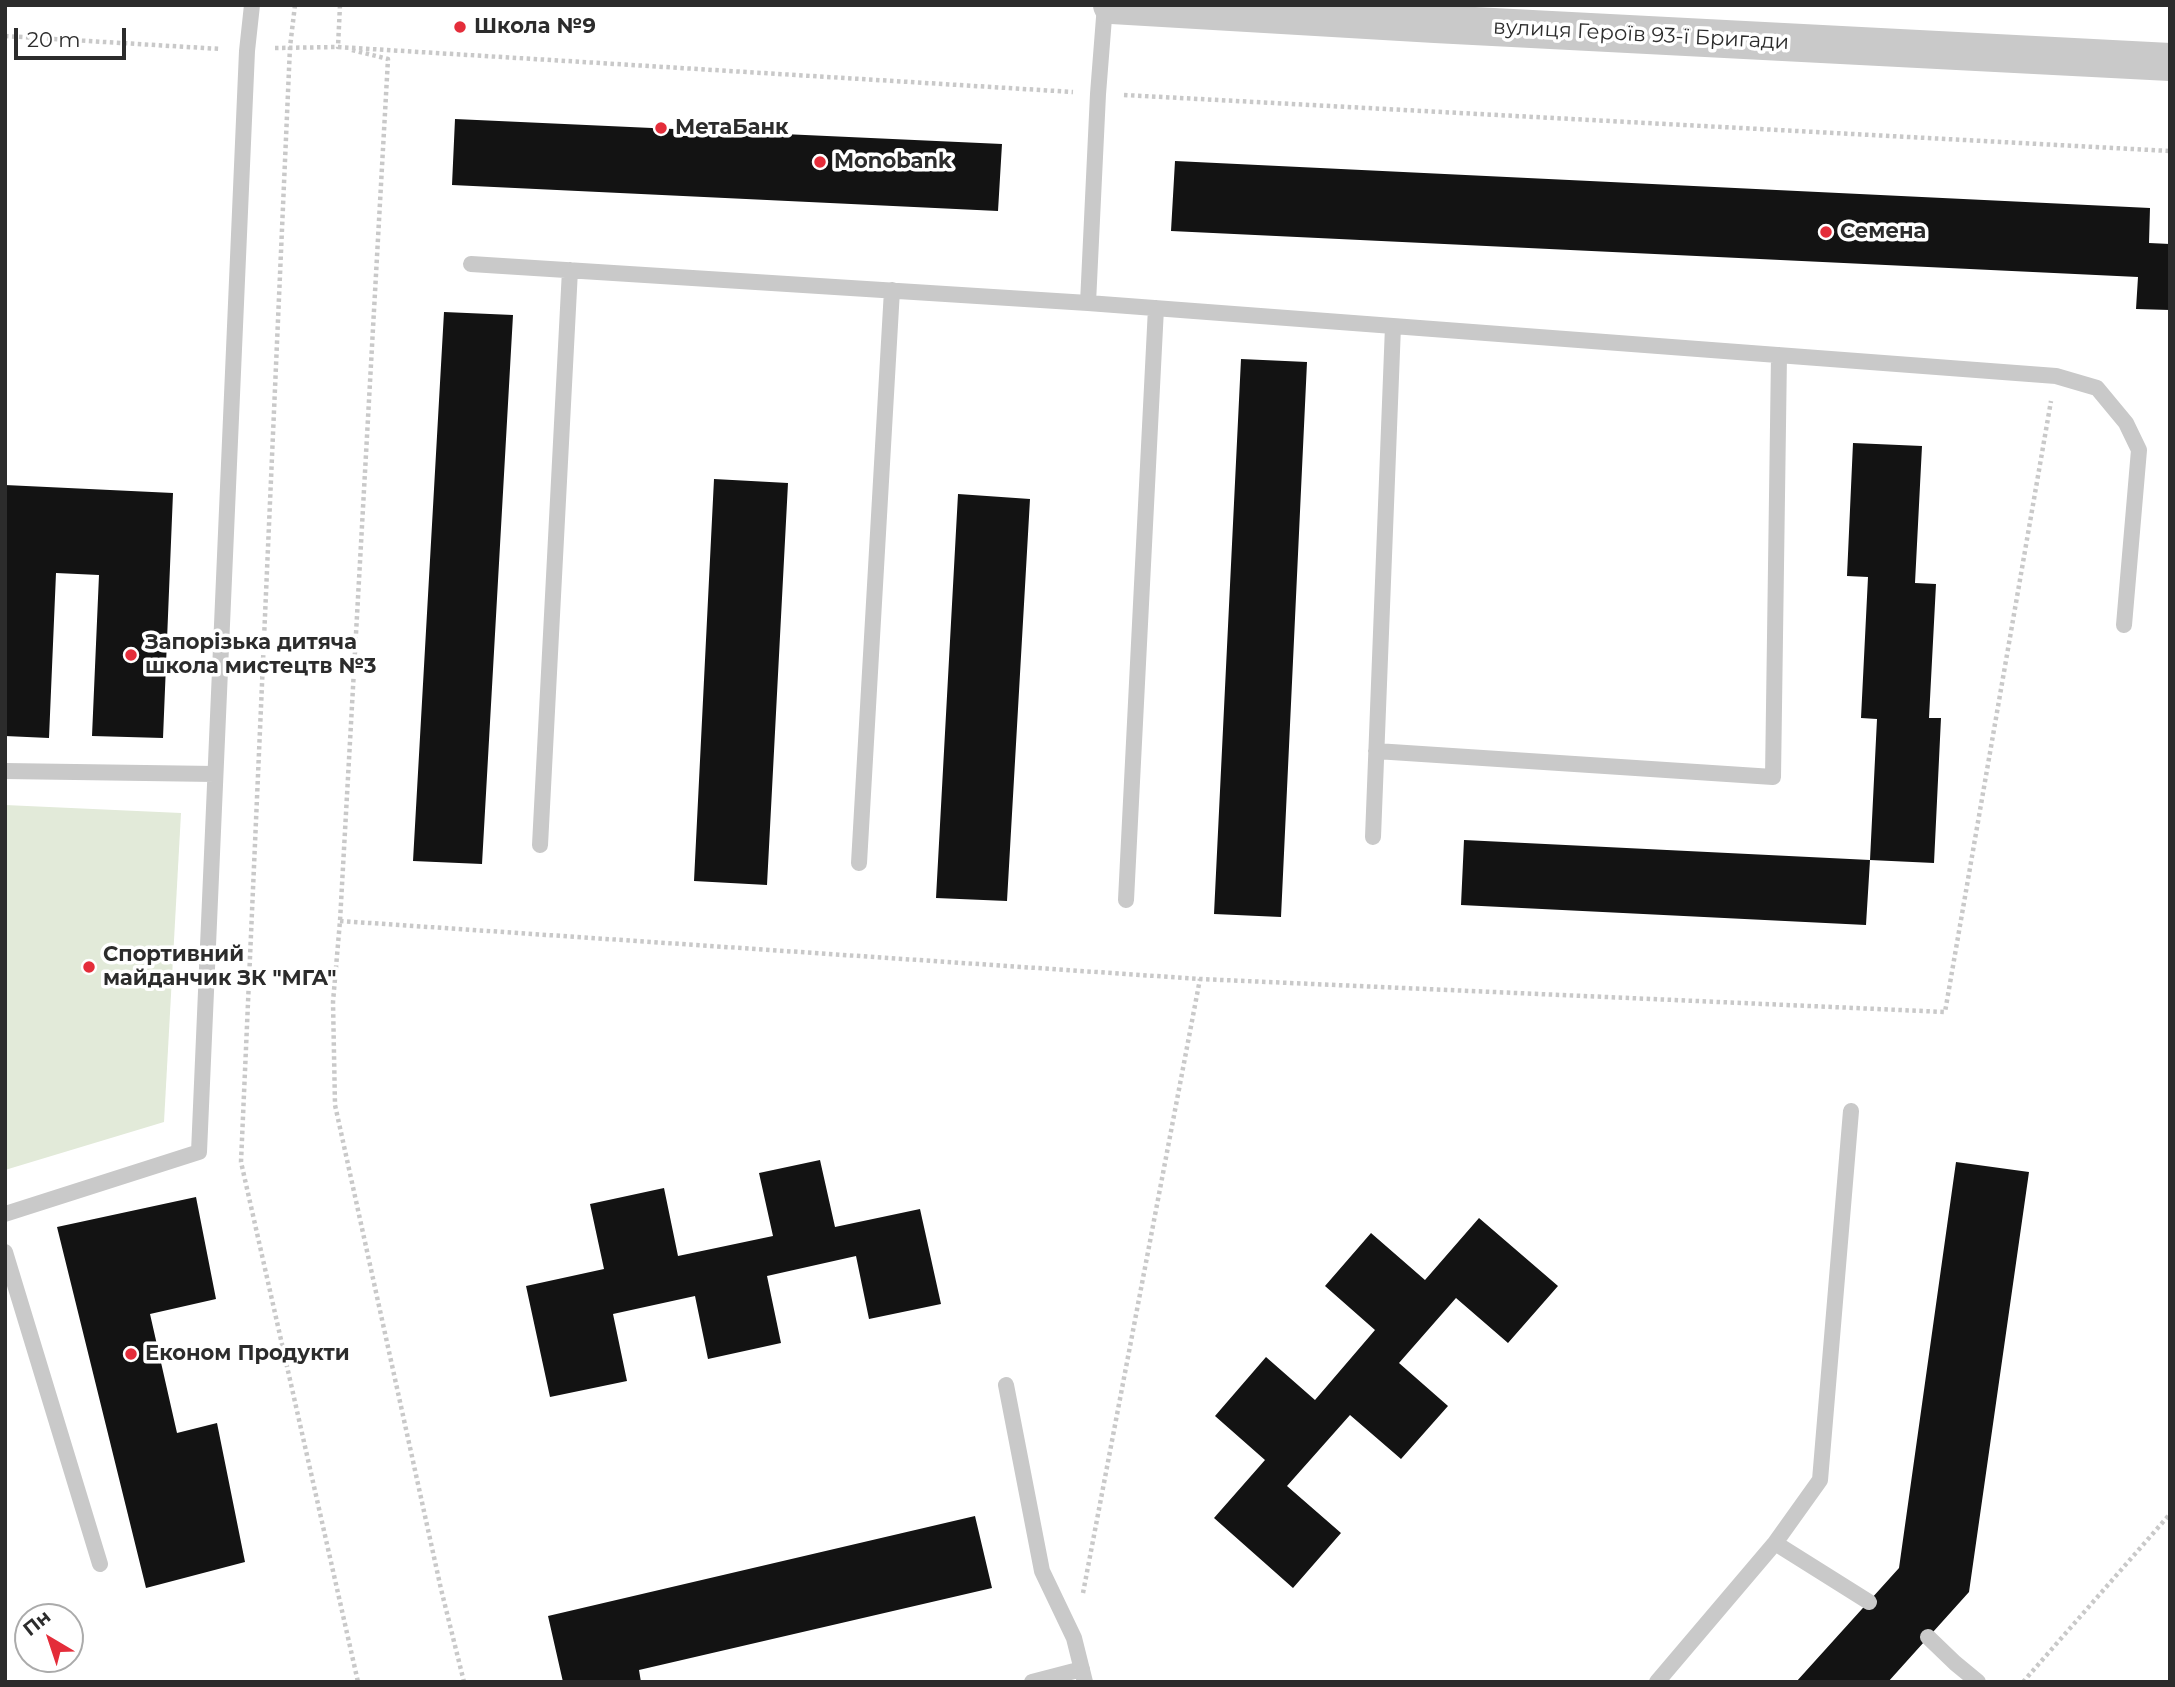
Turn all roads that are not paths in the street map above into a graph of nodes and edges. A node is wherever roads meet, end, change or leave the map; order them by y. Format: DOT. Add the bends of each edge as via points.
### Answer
graph roads {
  1 [pos="252,5"];
  2 [pos="1105,5"];
  3 [pos="1112,5"];
  4 [pos="1435,15"];
  5 [pos="2170,62"];
  6 [pos="471,264"];
  7 [pos="570,270"];
  8 [pos="892,290"];
  9 [pos="1088,303"];
  10 [pos="1156,308"];
  11 [pos="1393,326"];
  12 [pos="1779,355"];
  13 [pos="2124,625"];
  14 [pos="1376,751"];
  15 [pos="5,771"];
  16 [pos="215,774"];
  17 [pos="1373,837"];
  18 [pos="540,845"];
  19 [pos="859,863"];
  20 [pos="1126,900"];
  21 [pos="1852,1111"];
  22 [pos="7,1213"];
  23 [pos="5,1252"];
  24 [pos="1006,1385"];
  25 [pos="1775,1543"];
  26 [pos="100,1564"];
  27 [pos="1869,1602"];
  28 [pos="1928,1637"];
  29 [pos="1083,1675"];
  30 [pos="1032,1682"];
  31 [pos="1657,1682"];
  32 [pos="1978,1682"];
  1 -- 16 [label="lane"];
  2 -- 9 [label="lane"];
  3 -- 4 [label="street, вулиця Героїв 93-ї Бригади"];
  4 -- 5 [label="street, вулиця Героїв 93-ї Бригади"];
  6 -- 7 [label="lane"];
  7 -- 8 [label="lane"];
  7 -- 18 [label="lane"];
  8 -- 9 [label="lane"];
  8 -- 19 [label="lane"];
  9 -- 10 [label="lane"];
  10 -- 11 [label="lane"];
  10 -- 20 [label="lane"];
  11 -- 12 [label="lane"];
  11 -- 14 [label="lane"];
  12 -- 13 [label="lane" via="2056,376 2097,388 2126,423 2139,450"];
  12 -- 14 [label="lane" via="1773,777"];
  14 -- 17 [label="lane"];
  15 -- 16 [label="lane"];
  16 -- 22 [label="lane" via="199,1152"];
  21 -- 25 [label="lane" via="1820,1480"];
  23 -- 26 [label="lane"];
  24 -- 29 [label="lane" via="1042,1571 1074,1639"];
  25 -- 27 [label="lane"];
  25 -- 31 [label="lane"];
  28 -- 32 [label="lane"];
  29 -- 30 [label="lane"];
}
